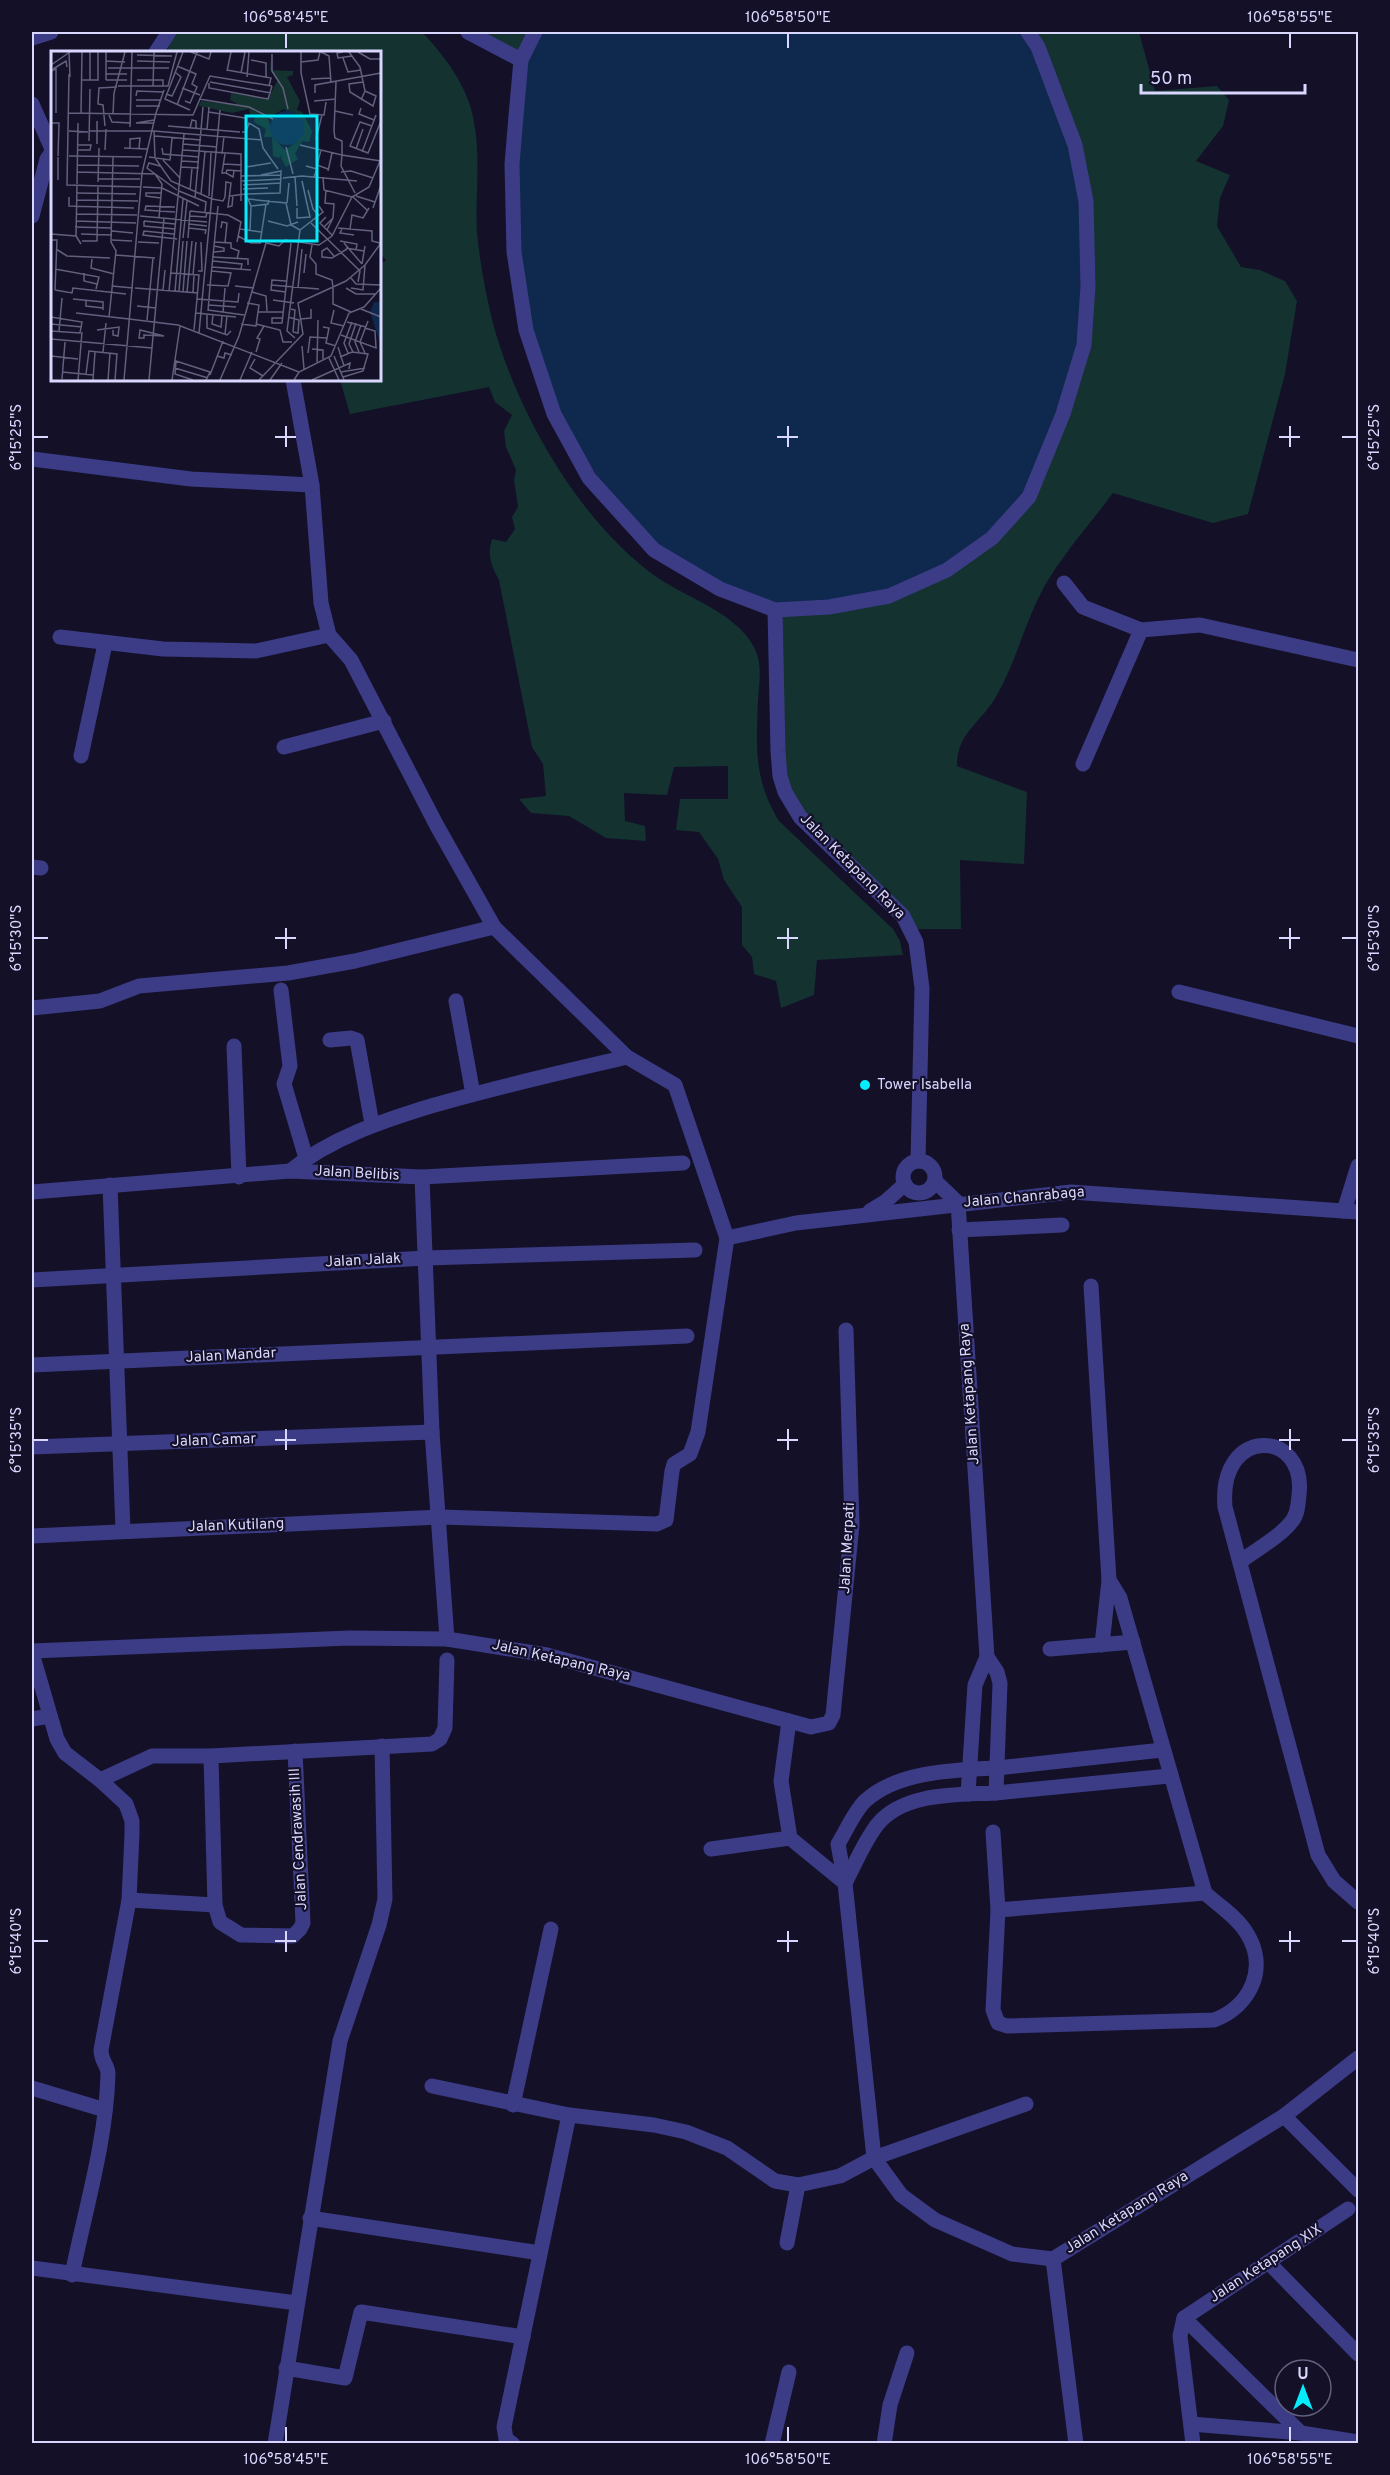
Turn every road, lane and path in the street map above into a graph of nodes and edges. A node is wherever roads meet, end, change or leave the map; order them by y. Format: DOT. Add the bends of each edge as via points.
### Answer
graph roads {
  1 [pos="51,32"];
  2 [pos="169,32"];
  3 [pos="468,32"];
  4 [pos="535,32"];
  5 [pos="1028,32"];
  6 [pos="32,38"];
  7 [pos="157,51"];
  8 [pos="521,60"];
  9 [pos="32,104"];
  10 [pos="51,148"];
  11 [pos="51,152"];
  12 [pos="32,216"];
  13 [pos="293,381"];
  14 [pos="32,459"];
  15 [pos="312,485"];
  16 [pos="1064,583"];
  17 [pos="775,610"];
  18 [pos="1141,630"];
  19 [pos="329,635"];
  20 [pos="60,636"];
  21 [pos="105,644"];
  22 [pos="1359,660"];
  23 [pos="384,721"];
  24 [pos="284,747"];
  25 [pos="81,756"];
  26 [pos="1083,764"];
  27 [pos="494,927"];
  28 [pos="281,990"];
  29 [pos="1179,992"];
  30 [pos="456,1000"];
  31 [pos="32,1008"];
  32 [pos="1359,1036"];
  33 [pos="330,1040"];
  34 [pos="234,1046"];
  35 [pos="627,1057"];
  36 [pos="473,1094"];
  37 [pos="372,1124"];
  38 [pos="306,1158"];
  39 [pos="918,1161"];
  40 [pos="683,1163"];
  41 [pos="1359,1166"];
  42 [pos="290,1171"];
  43 [pos="239,1177"];
  44 [pos="422,1177"];
  45 [pos="935,1182"];
  46 [pos="905,1184"];
  47 [pos="110,1185"];
  48 [pos="32,1191"];
  49 [pos="957,1203"];
  50 [pos="1351,1211"];
  51 [pos="862,1215"];
  52 [pos="1062,1225"];
  53 [pos="959,1230"];
  54 [pos="727,1238"];
  55 [pos="695,1250"];
  56 [pos="426,1258"];
  57 [pos="114,1275"];
  58 [pos="32,1280"];
  59 [pos="1091,1286"];
  60 [pos="846,1330"];
  61 [pos="687,1336"];
  62 [pos="431,1346"];
  63 [pos="117,1361"];
  64 [pos="32,1365"];
  65 [pos="432,1432"];
  66 [pos="121,1444"];
  67 [pos="32,1447"];
  68 [pos="440,1517"];
  69 [pos="123,1530"];
  70 [pos="32,1536"];
  71 [pos="1241,1562"];
  72 [pos="1109,1580"];
  73 [pos="447,1639"];
  74 [pos="1133,1642"];
  75 [pos="1102,1645"];
  76 [pos="1050,1649"];
  77 [pos="32,1652"];
  78 [pos="987,1657"];
  79 [pos="447,1660"];
  80 [pos="50,1716"];
  81 [pos="32,1719"];
  82 [pos="789,1721"];
  83 [pos="382,1746"];
  84 [pos="1162,1750"];
  85 [pos="295,1751"];
  86 [pos="211,1756"];
  87 [pos="997,1768"];
  88 [pos="969,1769"];
  89 [pos="1169,1776"];
  90 [pos="100,1780"];
  91 [pos="996,1792"];
  92 [pos="968,1794"];
  93 [pos="993,1832"];
  94 [pos="790,1838"];
  95 [pos="711,1849"];
  96 [pos="846,1883"];
  97 [pos="1205,1893"];
  98 [pos="129,1900"];
  99 [pos="1359,1902"];
  100 [pos="215,1905"];
  101 [pos="998,1910"];
  102 [pos="551,1929"];
  103 [pos="1359,2058"];
  104 [pos="432,2086"];
  105 [pos="32,2088"];
  106 [pos="1026,2104"];
  107 [pos="513,2105"];
  108 [pos="105,2110"];
  109 [pos="569,2115"];
  110 [pos="1284,2116"];
  111 [pos="874,2158"];
  112 [pos="798,2185"];
  113 [pos="1359,2190"];
  114 [pos="1348,2209"];
  115 [pos="310,2218"];
  116 [pos="787,2243"];
  117 [pos="540,2253"];
  118 [pos="1053,2259"];
  119 [pos="1269,2263"];
  120 [pos="32,2268"];
  121 [pos="72,2276"];
  122 [pos="297,2303"];
  123 [pos="1184,2318"];
  124 [pos="523,2337"];
  125 [pos="907,2354"];
  126 [pos="1359,2354"];
  127 [pos="286,2368"];
  128 [pos="789,2372"];
  129 [pos="1191,2424"];
  130 [pos="1301,2433"];
  131 [pos="1359,2442"];
  132 [pos="275,2444"];
  133 [pos="513,2444"];
  134 [pos="772,2444"];
  135 [pos="884,2444"];
  136 [pos="1076,2444"];
  137 [pos="1193,2444"];
  1 -- 6 [label="street"];
  2 -- 7 [label="street"];
  3 -- 8 [label="street"];
  4 -- 8 [label="street"];
  5 -- 17 [label="street" via="1038,47 1075,145 1086,201 1088,286 1084,345 1063,414 1029,497 992,538 973,552 947,570 889,596 829,607"];
  8 -- 17 [label="street" via="512,164 514,252 526,330 554,414 589,478 654,550 720,589"];
  9 -- 10 [label="street"];
  11 -- 12 [label="street"];
  13 -- 15 [label="street"];
  14 -- 15 [label="street" via="191,479"];
  15 -- 19 [label="street" via="321,603"];
  16 -- 18 [label="street" via="1083,607"];
  17 -- 39 [label="street, Jalan Ketapang Raya" via="778,751 785,792 800,817 903,916 916,942 922,988"];
  18 -- 22 [label="street" via="1200,625"];
  18 -- 26 [label="street"];
  19 -- 21 [label="street" via="256,651"];
  19 -- 23 [label="street" via="351,660"];
  20 -- 21 [label="street"];
  21 -- 25 [label="street"];
  23 -- 24 [label="street"];
  23 -- 27 [label="street"];
  27 -- 31 [label="street" via="299,971 139,986 100,1001"];
  27 -- 35 [label="street"];
  28 -- 38 [label="street" via="290,1066 284,1084"];
  29 -- 32 [label="street"];
  30 -- 36 [label="street"];
  33 -- 37 [label="street" via="357,1040"];
  34 -- 43 [label="street"];
  35 -- 36 [label="street"];
  35 -- 54 [label="street" via="675,1085"];
  36 -- 37 [label="street"];
  37 -- 38 [label="street"];
  38 -- 42 [label="street"];
  39 -- 45 [label="street" via="933,1167"];
  39 -- 46 [label="street, Jalan Ketapang Raya" via="906,1169 902,1177"];
  40 -- 44 [label="street, Jalan Belibis"];
  41 -- 50 [label="street"];
  42 -- 43 [label="street, Jalan Belibis"];
  42 -- 44 [label="street, Jalan Belibis"];
  43 -- 47 [label="street, Jalan Belibis"];
  44 -- 56 [label="street"];
  45 -- 46 [label="street" via="924,1193 909,1190"];
  45 -- 49 [label="street"];
  46 -- 51 [label="street"];
  47 -- 48 [label="street, Jalan Belibis"];
  47 -- 57 [label="street"];
  49 -- 50 [label="street, Jalan Chanrabaga" via="1098,1192"];
  49 -- 51 [label="street, Jalan Chanrabaga"];
  49 -- 53 [label="street, Jalan Ketapang Raya"];
  51 -- 54 [label="street, Jalan Chanrabaga" via="796,1223"];
  52 -- 53 [label="street"];
  53 -- 78 [label="street, Jalan Ketapang Raya"];
  54 -- 68 [label="street, Jalan Kutilang" via="698,1432 690,1454 674,1464 666,1520 657,1524"];
  55 -- 56 [label="street, Jalan Jalak"];
  56 -- 57 [label="street, Jalan Jalak"];
  56 -- 62 [label="street"];
  57 -- 58 [label="street, Jalan Jalak"];
  57 -- 63 [label="street"];
  59 -- 72 [label="street"];
  60 -- 82 [label="street, Jalan Merpati" via="852,1525 833,1715 829,1722 816,1727"];
  61 -- 62 [label="street, Jalan Mandar"];
  62 -- 63 [label="street, Jalan Mandar"];
  62 -- 65 [label="street"];
  63 -- 64 [label="street, Jalan Mandar"];
  63 -- 66 [label="street"];
  65 -- 66 [label="street, Jalan Camar"];
  65 -- 68 [label="street"];
  66 -- 67 [label="street, Jalan Camar"];
  66 -- 69 [label="street"];
  68 -- 69 [label="street, Jalan Kutilang"];
  68 -- 73 [label="street"];
  69 -- 70 [label="street, Jalan Kutilang"];
  71 -- 71 [label="street" via="1225,1507 1225,1478 1242,1453 1263,1446 1277,1448 1290,1456 1300,1474 1297,1512 1284,1529"];
  71 -- 99 [label="street" via="1318,1855 1327,1874"];
  72 -- 74 [label="street" via="1120,1598"];
  72 -- 75 [label="street"];
  73 -- 77 [label="street, Jalan Ketapang Raya" via="349,1638"];
  73 -- 82 [label="street, Jalan Ketapang Raya" via="567,1660"];
  74 -- 75 [label="street"];
  74 -- 84 [label="street"];
  75 -- 76 [label="street"];
  77 -- 80 [label="street"];
  78 -- 87 [label="street, Jalan Ketapang Raya" via="1000,1683"];
  78 -- 88 [label="street, Jalan Ketapang Raya" via="975,1685"];
  79 -- 83 [label="street" via="445,1728 440,1740"];
  80 -- 81 [label="street"];
  80 -- 90 [label="street" via="65,1753"];
  82 -- 94 [label="street" via="781,1781"];
  83 -- 85 [label="street"];
  83 -- 115 [label="street" via="385,1899 340,2041"];
  84 -- 87 [label="street"];
  84 -- 89 [label="street"];
  85 -- 86 [label="street"];
  85 -- 100 [label="street, Jalan Cendrawasih III" via="303,1923 300,1929 292,1936 241,1935 220,1922"];
  86 -- 90 [label="street" via="152,1756"];
  86 -- 100 [label="street"];
  87 -- 88 [label="street"];
  87 -- 91 [label="street, Jalan Ketapang Raya"];
  88 -- 92 [label="street, Jalan Ketapang Raya"];
  88 -- 96 [label="street" via="900,1780 863,1803 838,1844"];
  89 -- 91 [label="street"];
  89 -- 97 [label="street"];
  90 -- 98 [label="street" via="130,1812"];
  91 -- 92 [label="street"];
  92 -- 96 [label="street" via="908,1803 892,1812 878,1824"];
  93 -- 101 [label="street"];
  94 -- 95 [label="street"];
  94 -- 96 [label="street"];
  96 -- 111 [label="street"];
  97 -- 101 [label="street"];
  97 -- 101 [label="street" via="1247,1933 1256,1963 1249,1994 1228,2014 1214,2020 1007,2026 998,2023 993,2010"];
  98 -- 100 [label="street"];
  98 -- 108 [label="street" via="101,2050 101,2060 109,2071"];
  102 -- 107 [label="street"];
  103 -- 110 [label="street, Jalan Ketapang Raya"];
  104 -- 107 [label="street"];
  105 -- 108 [label="street"];
  106 -- 111 [label="street"];
  107 -- 109 [label="street"];
  108 -- 121 [label="street"];
  109 -- 112 [label="street" via="686,2132 727,2148 775,2181"];
  109 -- 117 [label="street"];
  110 -- 113 [label="street"];
  110 -- 118 [label="street, Jalan Ketapang Raya"];
  111 -- 112 [label="street" via="840,2176"];
  111 -- 118 [label="street, Jalan Ketapang Raya" via="901,2195 935,2220 1012,2254"];
  112 -- 116 [label="street"];
  114 -- 119 [label="street, Jalan Ketapang XIX"];
  115 -- 117 [label="street"];
  115 -- 122 [label="street"];
  117 -- 124 [label="street"];
  118 -- 136 [label="street"];
  119 -- 123 [label="street, Jalan Ketapang XIX"];
  119 -- 126 [label="street"];
  120 -- 121 [label="street"];
  121 -- 122 [label="street"];
  122 -- 127 [label="street"];
  123 -- 129 [label="street" via="1180,2336"];
  123 -- 130 [label="street"];
  124 -- 127 [label="street" via="361,2312 345,2378"];
  124 -- 133 [label="street" via="504,2427 506,2439"];
  125 -- 135 [label="street" via="890,2405"];
  127 -- 132 [label="street"];
  128 -- 134 [label="street"];
  129 -- 130 [label="street"];
  129 -- 137 [label="street"];
  130 -- 131 [label="street"];
}
